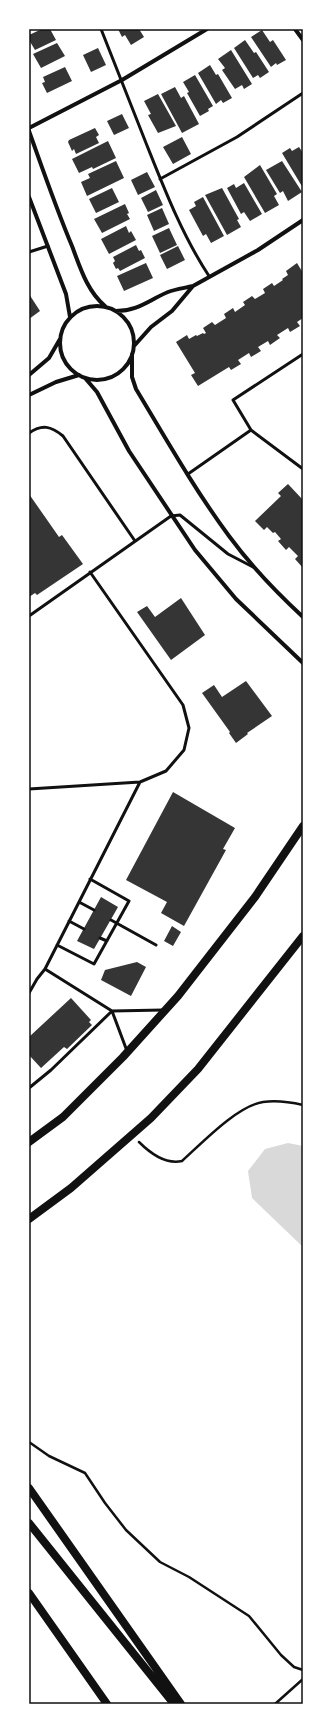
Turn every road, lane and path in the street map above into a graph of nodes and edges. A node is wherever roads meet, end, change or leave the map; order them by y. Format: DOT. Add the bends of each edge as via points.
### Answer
graph roads {
  1 [pos="101,29"];
  2 [pos="207,29"];
  3 [pos="295,29"];
  4 [pos="303,40"];
  5 [pos="122,80"];
  6 [pos="303,93"];
  7 [pos="29,128"];
  8 [pos="29,132"];
  9 [pos="160,179"];
  10 [pos="29,197"];
  11 [pos="303,220"];
  12 [pos="48,246"];
  13 [pos="29,252"];
  14 [pos="209,276"];
  15 [pos="193,286"];
  16 [pos="105,306"];
  17 [pos="116,311"];
  18 [pos="70,317"];
  19 [pos="60,339"];
  20 [pos="134,346"];
  21 [pos="132,354"];
  22 [pos="303,354"];
  23 [pos="29,375"];
  24 [pos="79,375"];
  25 [pos="85,378"];
  26 [pos="29,395"];
  27 [pos="251,430"];
  28 [pos="29,433"];
  29 [pos="303,469"];
  30 [pos="188,474"];
  31 [pos="171,516"];
  32 [pos="135,541"];
  33 [pos="255,568"];
  34 [pos="90,572"];
  35 [pos="29,616"];
  36 [pos="303,617"];
  37 [pos="303,663"];
  38 [pos="140,782"];
  39 [pos="29,790"];
  40 [pos="303,826"];
  41 [pos="90,879"];
  42 [pos="79,902"];
  43 [pos="94,910"];
  44 [pos="111,920"];
  45 [pos="69,921"];
  46 [pos="117,923"];
  47 [pos="84,929"];
  48 [pos="303,931"];
  49 [pos="100,938"];
  50 [pos="301,938"];
  51 [pos="107,941"];
  52 [pos="156,944"];
  53 [pos="57,946"];
  54 [pos="45,969"];
  55 [pos="29,993"];
  56 [pos="165,1010"];
  57 [pos="112,1011"];
  58 [pos="127,1052"];
  59 [pos="29,1088"];
  60 [pos="303,1105"];
  61 [pos="131,1135"];
  62 [pos="29,1142"];
  63 [pos="29,1219"];
  64 [pos="29,1442"];
  65 [pos="29,1488"];
  66 [pos="29,1523"];
  67 [pos="29,1593"];
  68 [pos="303,1670"];
  69 [pos="303,1679"];
  70 [pos="107,1704"];
  71 [pos="174,1704"];
  72 [pos="181,1704"];
  73 [pos="275,1704"];
  1 -- 5 [label="lane"];
  2 -- 5 [label="street"];
  3 -- 4 [label="street"];
  5 -- 7 [label="street"];
  5 -- 9 [label="lane"];
  6 -- 9 [label="lane" via="237,137"];
  8 -- 16 [label="street" via="87,284 97,300"];
  9 -- 14 [label="lane" via="182,227"];
  10 -- 12 [label="street"];
  11 -- 14 [label="street" via="258,250"];
  12 -- 13 [label="lane"];
  12 -- 18 [label="street" via="66,294"];
  14 -- 15 [label="street"];
  15 -- 17 [label="street" via="169,291 128,311"];
  15 -- 20 [label="street" via="172,311 151,327"];
  16 -- 17 [label="street"];
  16 -- 18 [label="street" via="80,309"];
  17 -- 20 [label="street" via="130,326"];
  18 -- 19 [label="street" via="63,327"];
  19 -- 23 [label="street" via="49,358"];
  19 -- 24 [label="street" via="64,360"];
  20 -- 21 [label="street"];
  21 -- 25 [label="street" via="127,365 118,373 96,380"];
  21 -- 30 [label="street" via="132,377 136,390"];
  22 -- 27 [label="lane" via="233,400"];
  24 -- 25 [label="street"];
  24 -- 26 [label="street" via="56,382"];
  25 -- 31 [label="street" via="97,392 129,451"];
  27 -- 29 [label="lane"];
  27 -- 30 [label="lane"];
  28 -- 32 [label="lane" via="46,426 63,436"];
  30 -- 33 [label="street" via="229,536"];
  31 -- 32 [label="lane"];
  31 -- 33 [label="lane" via="180,515 228,554"];
  31 -- 37 [label="street" via="195,550 236,599"];
  32 -- 34 [label="lane"];
  33 -- 36 [label="street"];
  34 -- 35 [label="lane"];
  34 -- 38 [label="lane" via="183,705 189,728 184,750 166,771"];
  38 -- 39 [label="lane"];
  38 -- 41 [label="lane"];
  40 -- 56 [label="main road" via="255,897"];
  41 -- 42 [label="lane"];
  41 -- 46 [label="lane" via="129,901"];
  42 -- 43 [label="lane"];
  42 -- 45 [label="lane"];
  44 -- 46 [label="lane"];
  45 -- 47 [label="lane"];
  45 -- 53 [label="lane"];
  46 -- 51 [label="lane"];
  46 -- 52 [label="lane"];
  48 -- 50 [label="main road"];
  49 -- 51 [label="lane"];
  50 -- 61 [label="main road" via="198,1069"];
  51 -- 53 [label="lane" via="94,964"];
  53 -- 54 [label="lane"];
  54 -- 55 [label="lane"];
  54 -- 57 [label="lane"];
  56 -- 57 [label="lane"];
  56 -- 58 [label="main road"];
  57 -- 58 [label="lane"];
  57 -- 59 [label="lane"];
  58 -- 62 [label="main road" via="63,1117"];
  60 -- 61 [label="path" via="263,1102 241,1112 182,1161 176,1163 152,1155"];
  61 -- 63 [label="main road" via="71,1188"];
  64 -- 68 [label="path" via="49,1456 86,1473 104,1503 126,1530 154,1557 249,1616 294,1667"];
  65 -- 72 [label="main road"];
  66 -- 71 [label="main road"];
  67 -- 70 [label="main road"];
  69 -- 73 [label="path"];
}
